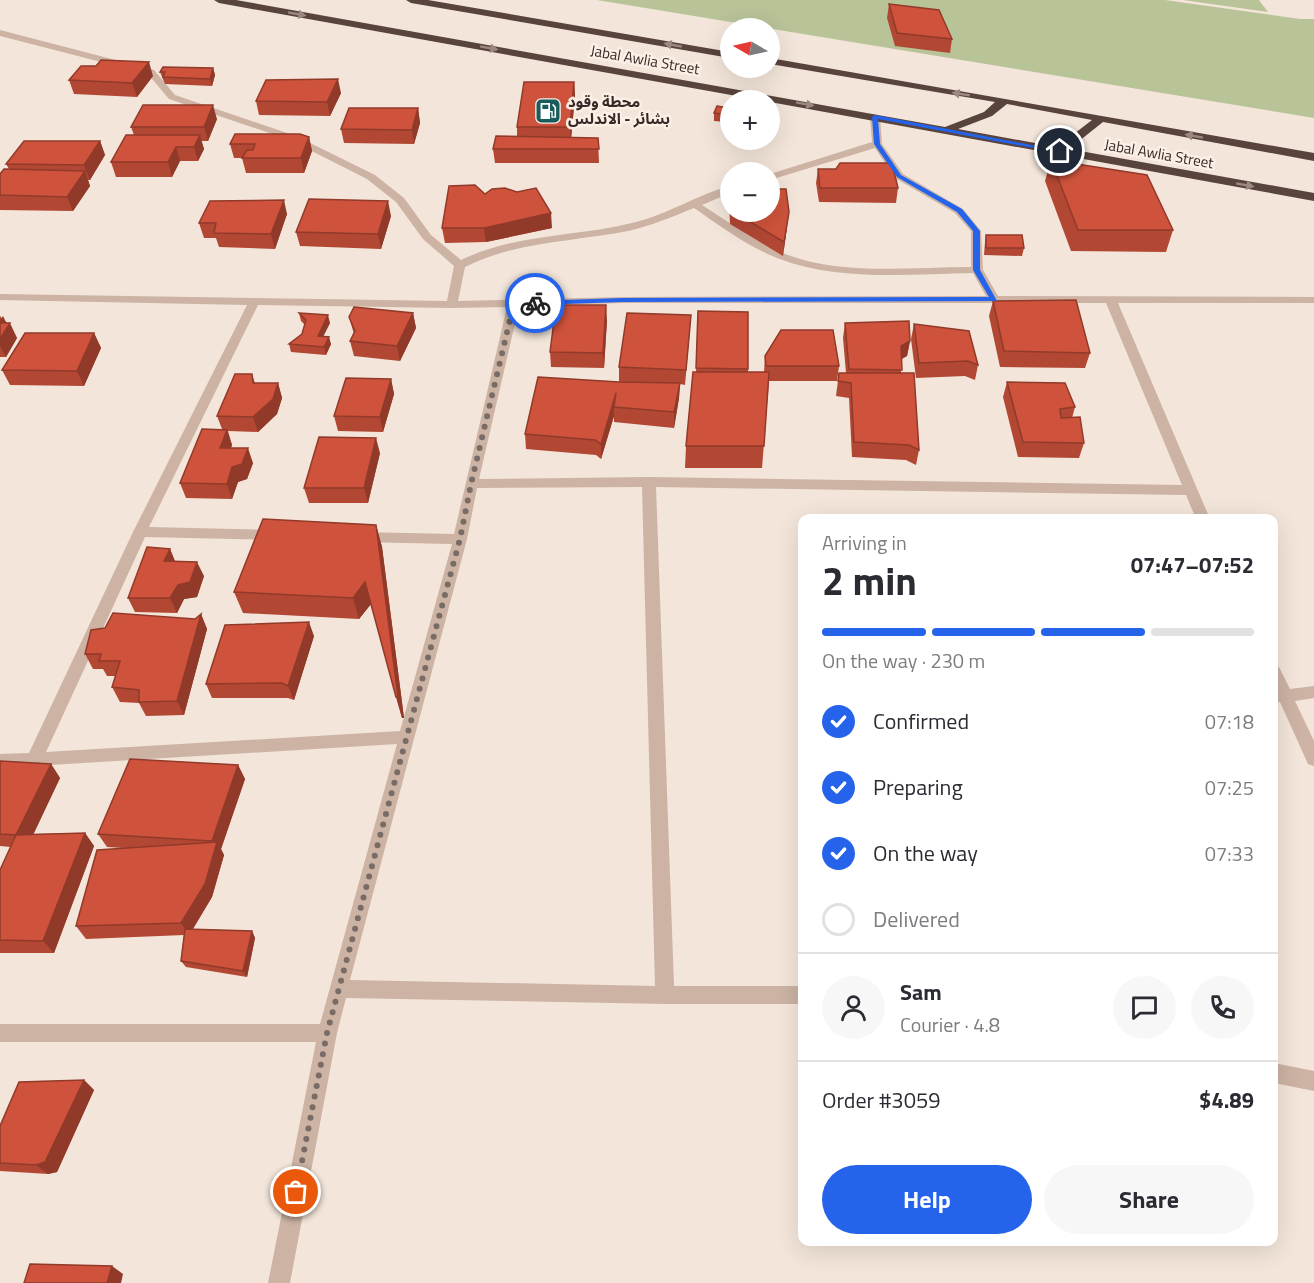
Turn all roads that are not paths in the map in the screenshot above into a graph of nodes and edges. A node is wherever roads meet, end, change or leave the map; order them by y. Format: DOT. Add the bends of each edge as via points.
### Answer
graph roads {
  1 [pos="219,0"];
  2 [pos="411,0"];
  3 [pos="0,33"];
  4 [pos="720,53"];
  5 [pos="780,64"];
  6 [pos="1004,101"];
  7 [pos="875,117"];
  8 [pos="1100,119"];
  9 [pos="944,130"];
  10 [pos="877,144"];
  11 [pos="1060,151"];
  12 [pos="1314,157"];
  13 [pos="780,174"];
  14 [pos="720,193"];
  15 [pos="1314,197"];
  16 [pos="693,203"];
  17 [pos="460,265"];
  18 [pos="977,270"];
  19 [pos="0,297"];
  20 [pos="994,299"];
  21 [pos="1314,300"];
  22 [pos="1111,301"];
  23 [pos="254,302"];
  24 [pos="514,303"];
  25 [pos="452,304"];
  26 [pos="649,482"];
  27 [pos="471,484"];
  28 [pos="1189,490"];
  29 [pos="1201,514"];
  30 [pos="140,532"];
  31 [pos="294,535"];
  32 [pos="341,536"];
  33 [pos="460,539"];
  34 [pos="1314,692"];
  35 [pos="1279,696"];
  36 [pos="407,737"];
  37 [pos="1314,759"];
  38 [pos="34,760"];
  39 [pos="0,761"];
  40 [pos="339,989"];
  41 [pos="665,995"];
  42 [pos="798,995"];
  43 [pos="0,1033"];
  44 [pos="327,1033"];
  45 [pos="1278,1074"];
  46 [pos="1314,1081"];
  47 [pos="279,1283"];
  1 -- 7 [label="highway, Jabal Awlia Street, one-way"];
  4 -- 2 [label="highway, Jabal Awlia Street, one-way"];
  3 -- 17 [label="street" via="151,72 172,97 293,138 371,177 400,201 427,237"];
  6 -- 5 [label="highway, Jabal Awlia Street, one-way"];
  6 -- 8 [label="highway, Jabal Awlia Street"];
  6 -- 9 [label="highway" via="988,114"];
  7 -- 9 [label="highway, Jabal Awlia Street"];
  7 -- 10 [label="street"];
  8 -- 11 [label="highway"];
  12 -- 8 [label="highway, Jabal Awlia Street, one-way"];
  9 -- 11 [label="highway, Jabal Awlia Street"];
  10 -- 13 [label="street"];
  10 -- 18 [label="street" via="899,176 959,211 976,231"];
  11 -- 15 [label="highway, Jabal Awlia Street, one-way"];
  14 -- 16 [label="street"];
  16 -- 17 [label="street" via="632,226 503,246"];
  16 -- 18 [label="street" via="788,259 855,269"];
  17 -- 25 [label="street"];
  18 -- 20 [label="street"];
  19 -- 23 [label="street"];
  20 -- 22 [label="street"];
  20 -- 24 [label="street"];
  21 -- 22 [label="street"];
  22 -- 28 [label="street"];
  23 -- 25 [label="street"];
  23 -- 30 [label="street"];
  24 -- 25 [label="street"];
  24 -- 27 [label="street"];
  26 -- 27 [label="street"];
  26 -- 28 [label="street"];
  26 -- 41 [label="street"];
  27 -- 33 [label="street"];
  28 -- 29 [label="street"];
  30 -- 31 [label="street"];
  30 -- 38 [label="street"];
  32 -- 33 [label="street"];
  33 -- 36 [label="street"];
  34 -- 35 [label="street"];
  35 -- 37 [label="street"];
  36 -- 38 [label="street"];
  36 -- 40 [label="street"];
  38 -- 39 [label="street"];
  40 -- 41 [label="street"];
  40 -- 44 [label="street"];
  41 -- 42 [label="street"];
  43 -- 44 [label="street"];
  44 -- 47 [label="street"];
  45 -- 46 [label="street"];
}
